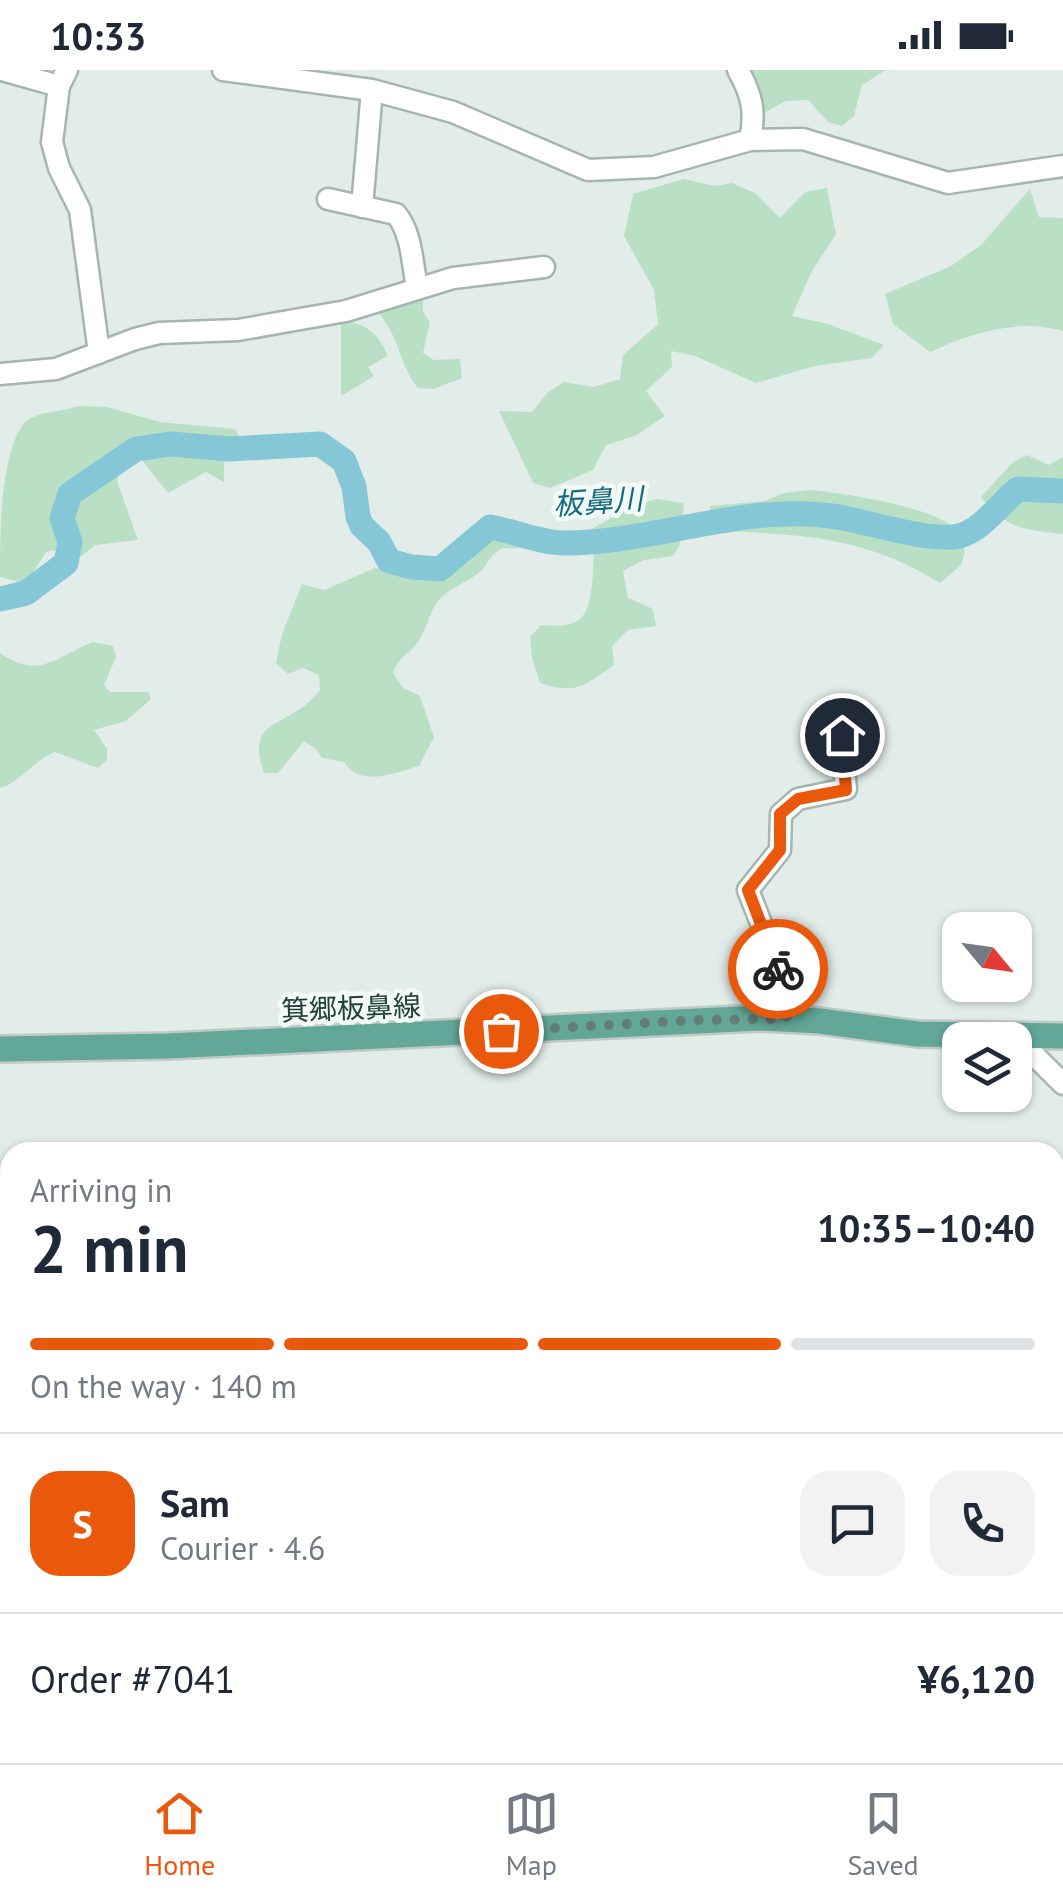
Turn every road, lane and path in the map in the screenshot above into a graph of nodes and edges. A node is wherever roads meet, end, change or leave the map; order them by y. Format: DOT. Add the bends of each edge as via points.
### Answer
graph roads {
  1 [pos="2,70"];
  2 [pos="223,70"];
  3 [pos="738,70"];
  4 [pos="63,78"];
  5 [pos="372,90"];
  6 [pos="750,140"];
  7 [pos="1063,166"];
  8 [pos="328,199"];
  9 [pos="362,207"];
  10 [pos="544,267"];
  11 [pos="416,288"];
  12 [pos="99,353"];
  13 [pos="0,374"];
  14 [pos="842,735"];
  15 [pos="786,1019"];
  16 [pos="942,1035"];
  17 [pos="1032,1036"];
  18 [pos="1063,1036"];
  19 [pos="0,1048"];
  20 [pos="1032,1052"];
  21 [pos="1063,1084"];
  1 -- 4 [label="street"];
  2 -- 5 [label="street"];
  3 -- 6 [label="street" via="752,97"];
  4 -- 12 [label="street" via="52,142 80,210"];
  5 -- 6 [label="street" via="453,112 588,170 654,167"];
  5 -- 9 [label="street"];
  6 -- 7 [label="street" via="803,139 948,183"];
  8 -- 9 [label="street"];
  9 -- 11 [label="street" via="396,214 403,222"];
  10 -- 11 [label="street"];
  11 -- 12 [label="street" via="346,311 238,330 159,334"];
  12 -- 13 [label="street" via="56,369"];
  14 -- 15 [label="street" via="846,790 798,799 780,814 780,850 748,890 792,1002"];
  15 -- 16 [label="main road, 箕郷板鼻線"];
  15 -- 19 [label="main road, 箕郷板鼻線"];
  17 -- 18 [label="main road, 箕郷板鼻線"];
  20 -- 21 [label="street"];
}
